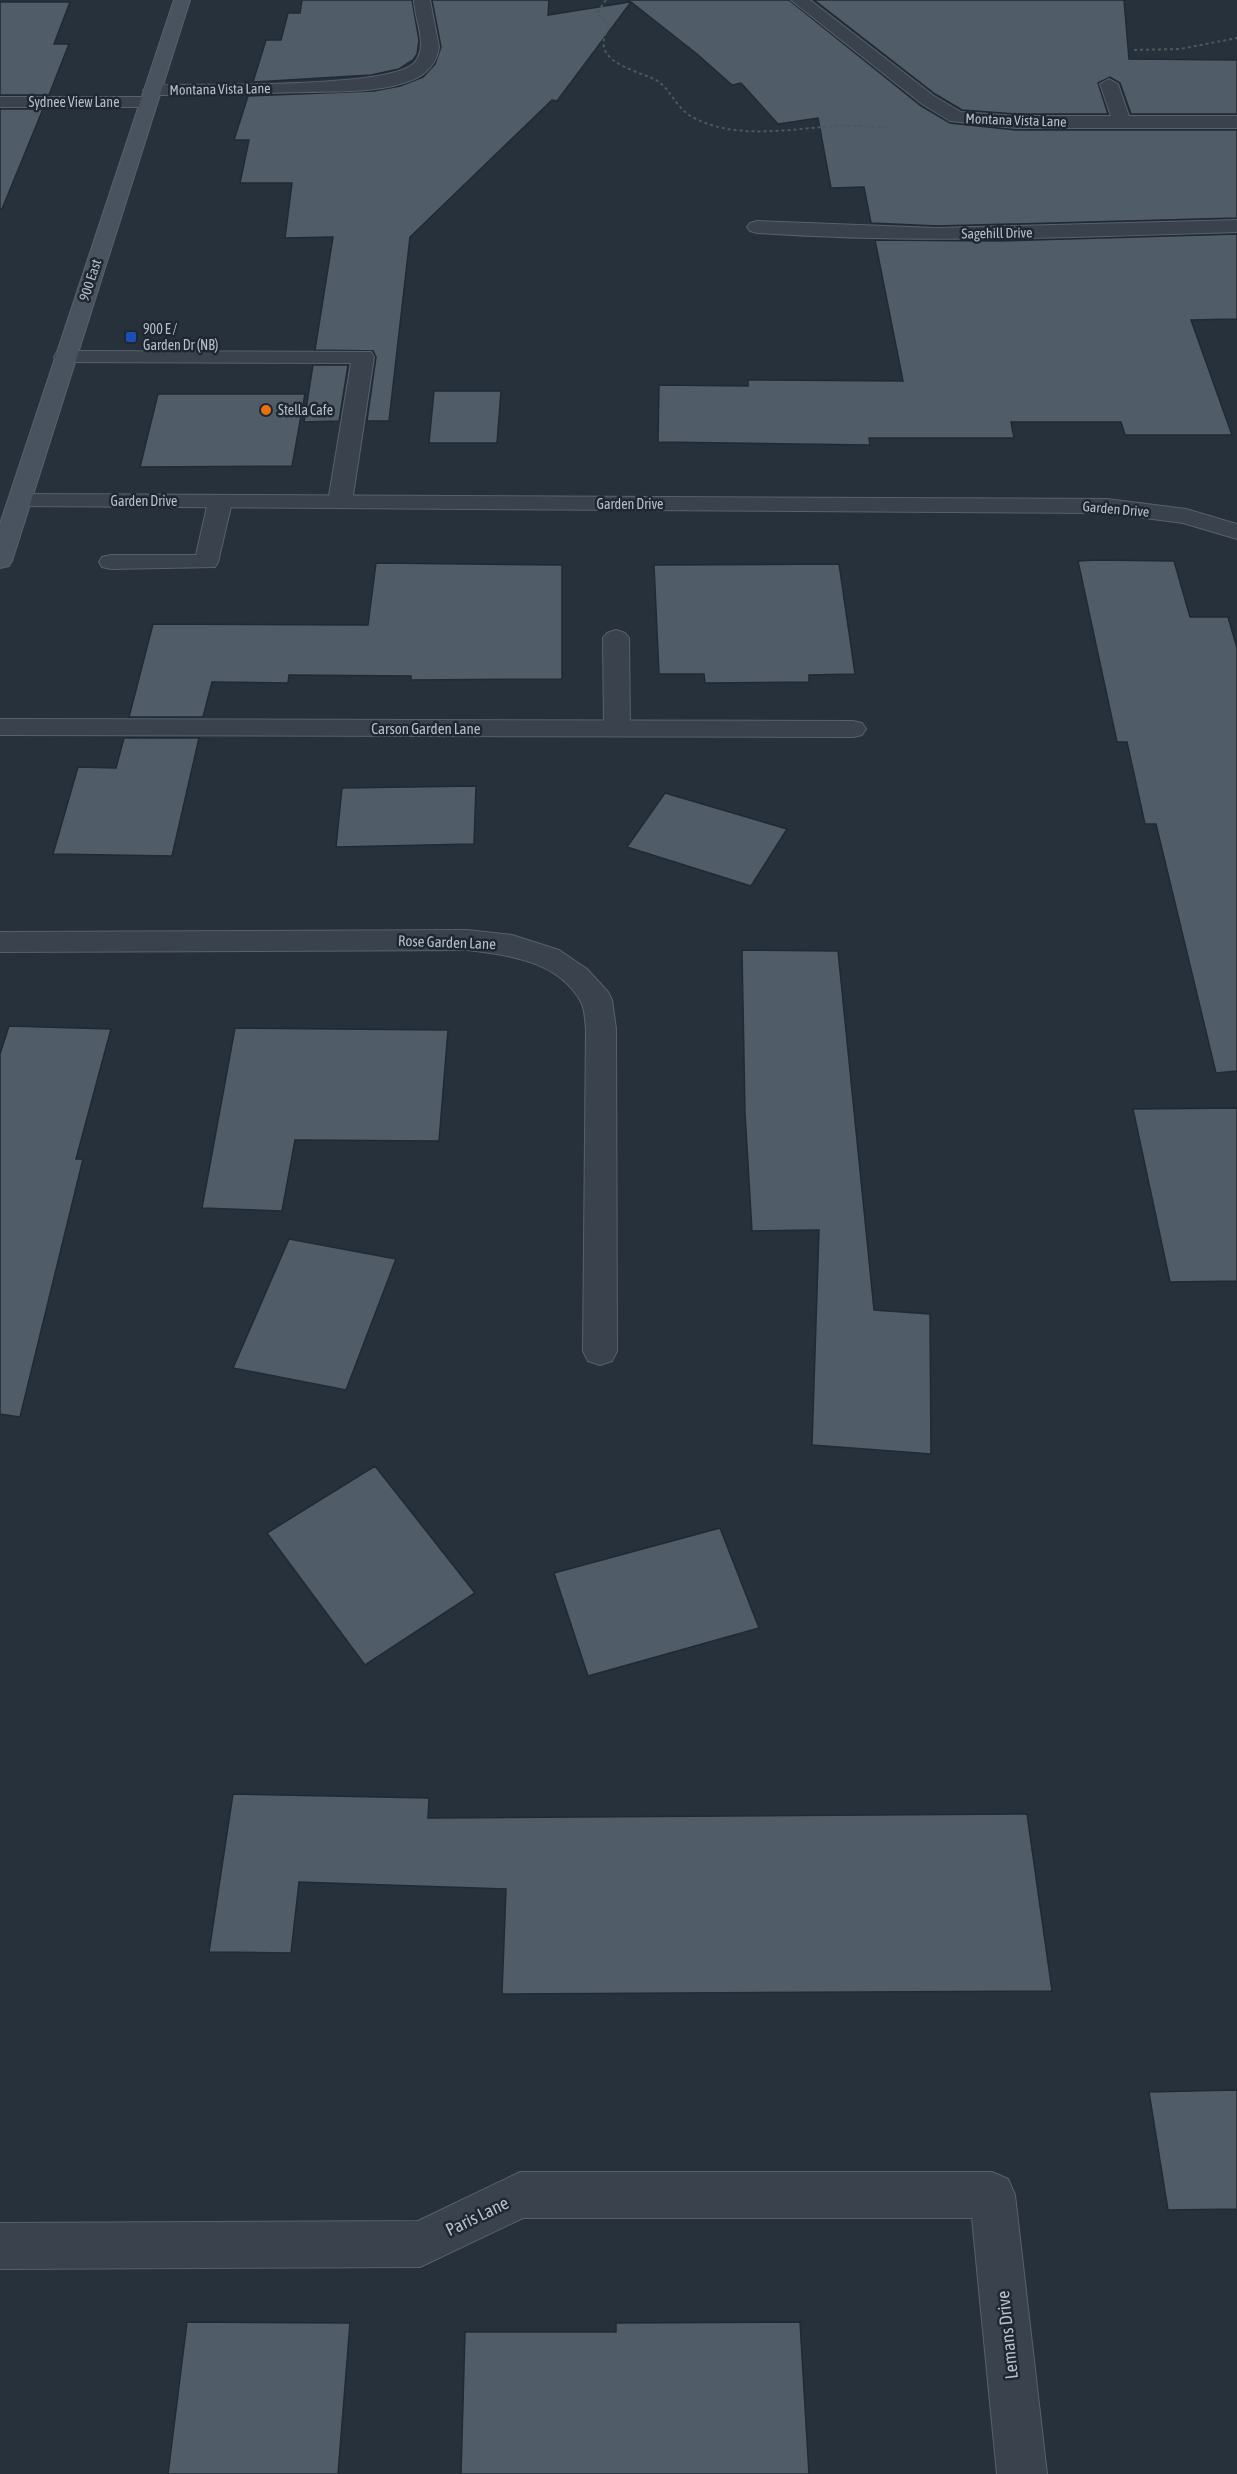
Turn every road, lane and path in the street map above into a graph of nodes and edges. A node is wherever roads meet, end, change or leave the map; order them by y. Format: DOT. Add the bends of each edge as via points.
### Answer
graph roads {
  1 [pos="182,0"];
  2 [pos="422,0"];
  3 [pos="606,0"];
  4 [pos="799,0"];
  5 [pos="1109,84"];
  6 [pos="151,91"];
  7 [pos="0,102"];
  8 [pos="1122,122"];
  9 [pos="1237,122"];
  10 [pos="901,126"];
  11 [pos="1237,226"];
  12 [pos="757,227"];
  13 [pos="65,357"];
  14 [pos="20,501"];
  15 [pos="220,502"];
  16 [pos="340,502"];
  17 [pos="1237,532"];
  18 [pos="0,561"];
  19 [pos="111,562"];
  20 [pos="616,638"];
  21 [pos="0,727"];
  22 [pos="617,728"];
  23 [pos="853,729"];
  24 [pos="0,942"];
  25 [pos="600,1351"];
  26 [pos="992,2195"];
  27 [pos="0,2246"];
  28 [pos="1022,2474"];
  1 -- 6 [label="main road, 900 East"];
  2 -- 6 [label="street, Montana Vista Lane" via="430,33 429,56 421,68 406,76 376,84"];
  3 -- 10 [label="path" via="597,13 610,26 602,34 603,53 664,84 669,99 693,117 737,130 784,132 837,126"];
  4 -- 8 [label="street, Montana Vista Lane" via="928,100 957,117 1006,122"];
  5 -- 8 [label="street"];
  6 -- 7 [label="street, Sydnee View Lane"];
  6 -- 13 [label="main road, 900 East"];
  8 -- 9 [label="street, Montana Vista Lane"];
  11 -- 12 [label="street, Sagehill Drive" via="839,234"];
  13 -- 14 [label="main road, 900 East"];
  13 -- 16 [label="street" via="363,357"];
  14 -- 15 [label="street, Garden Drive"];
  14 -- 18 [label="main road, 900 East"];
  15 -- 16 [label="street, Garden Drive"];
  15 -- 19 [label="street" via="206,562"];
  16 -- 17 [label="street, Garden Drive" via="1107,506 1186,516"];
  20 -- 22 [label="street"];
  21 -- 22 [label="street, Carson Garden Lane"];
  22 -- 23 [label="street, Carson Garden Lane"];
  24 -- 25 [label="street, Rose Garden Lane" via="468,940 512,945 549,957 577,976 597,1000 601,1029"];
  26 -- 27 [label="street, Paris Lane" via="520,2195 420,2244"];
  26 -- 28 [label="street, Lemans Drive"];
}
